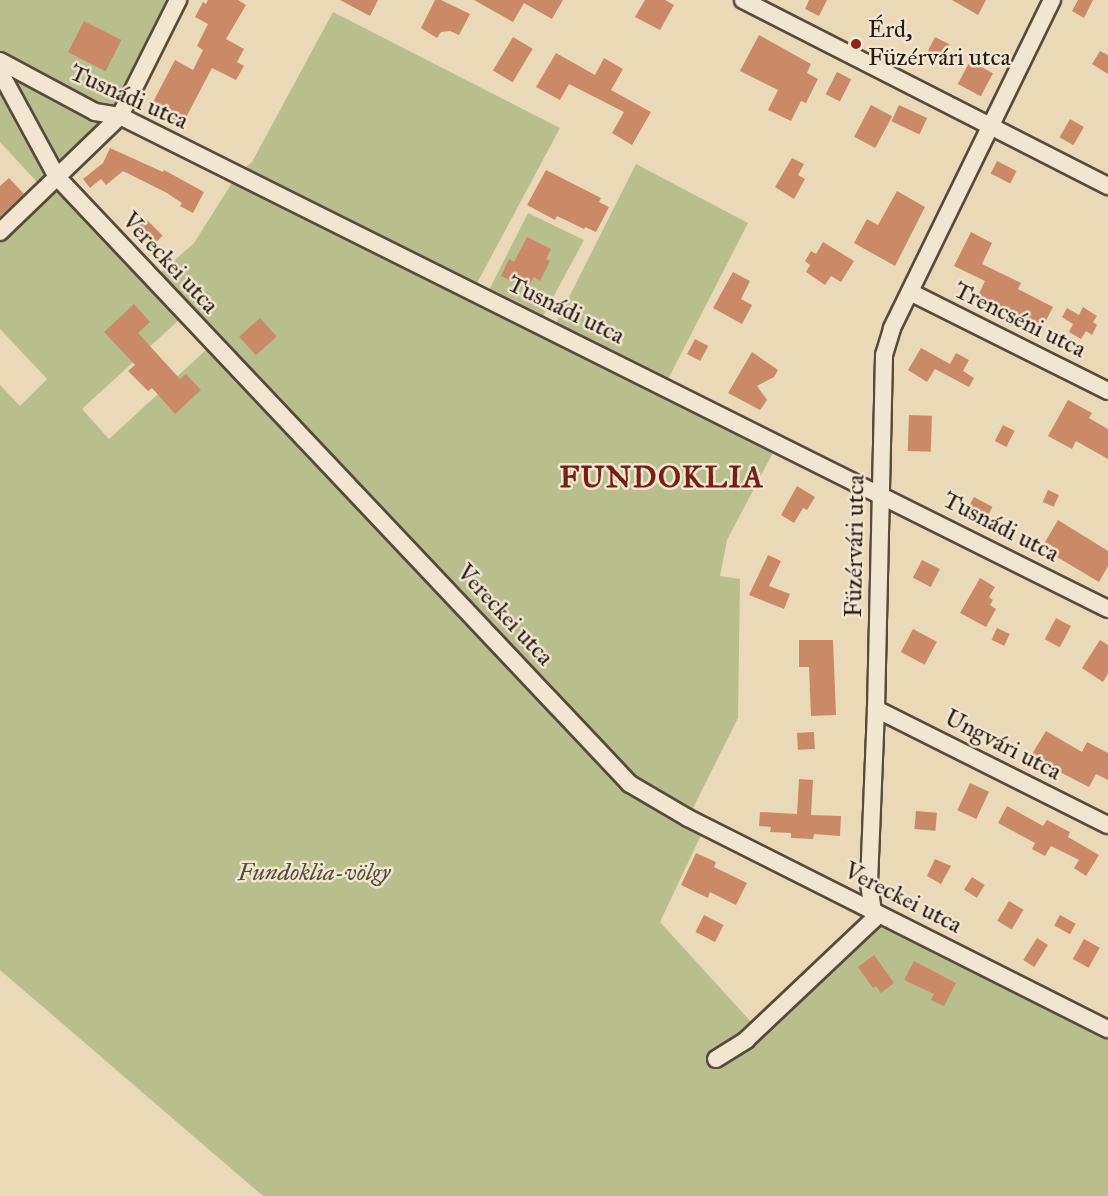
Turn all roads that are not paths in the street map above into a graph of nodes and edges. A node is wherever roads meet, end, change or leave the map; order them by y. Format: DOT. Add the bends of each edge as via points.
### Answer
graph roads {
  1 [pos="178,0"];
  2 [pos="743,0"];
  3 [pos="1052,0"];
  4 [pos="0,61"];
  5 [pos="0,72"];
  6 [pos="120,116"];
  7 [pos="989,127"];
  8 [pos="57,177"];
  9 [pos="1108,186"];
  10 [pos="0,232"];
  11 [pos="910,292"];
  12 [pos="1108,391"];
  13 [pos="880,493"];
  14 [pos="1108,609"];
  15 [pos="876,709"];
  16 [pos="1108,825"];
  17 [pos="874,910"];
  18 [pos="1108,1029"];
  19 [pos="716,1059"];
  1 -- 6 [label="street"];
  2 -- 7 [label="street"];
  3 -- 7 [label="street, Füzérvári utca"];
  4 -- 6 [label="street, Tusnádi utca" via="95,112"];
  5 -- 8 [label="street, Vereckei utca"];
  6 -- 8 [label="street"];
  6 -- 13 [label="street, Tusnádi utca" via="838,476"];
  7 -- 9 [label="street"];
  7 -- 11 [label="street, Füzérvári utca"];
  8 -- 10 [label="street"];
  8 -- 17 [label="street, Vereckei utca" via="630,784 688,818"];
  11 -- 12 [label="street, Trencséni utca"];
  11 -- 13 [label="street, Füzérvári utca" via="884,355"];
  13 -- 14 [label="street, Tusnádi utca"];
  13 -- 15 [label="street, Füzérvári utca"];
  15 -- 16 [label="street, Ungvári utca"];
  15 -- 17 [label="street, Füzérvári utca" via="869,883"];
  17 -- 18 [label="street, Vereckei utca"];
  17 -- 19 [label="street" via="874,919 798,993 746,1041"];
}
